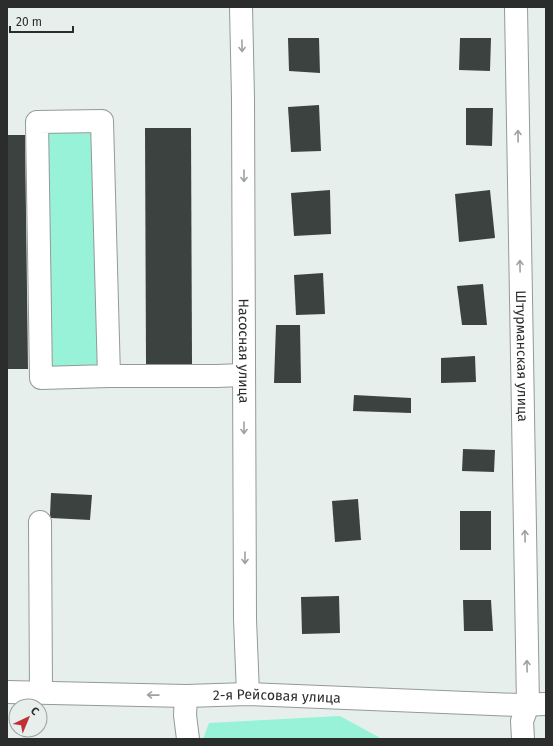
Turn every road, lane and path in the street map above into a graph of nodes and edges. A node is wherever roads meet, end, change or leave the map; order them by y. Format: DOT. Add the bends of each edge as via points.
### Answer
graph roads {
  1 [pos="241,7"];
  2 [pos="516,7"];
  3 [pos="244,375"];
  4 [pos="109,376"];
  5 [pos="40,522"];
  6 [pos="7,692"];
  7 [pos="41,692"];
  8 [pos="248,694"];
  9 [pos="186,696"];
  10 [pos="537,704"];
  11 [pos="188,739"];
  12 [pos="522,739"];
  1 -- 3 [label="street, Насосная улица, one-way"];
  10 -- 2 [label="street, Штурманская улица, one-way"];
  3 -- 4 [label="street"];
  3 -- 8 [label="street, Насосная улица, one-way" via="245,619"];
  4 -- 4 [label="street" via="102,121 37,122 41,378"];
  5 -- 7 [label="street"];
  6 -- 7 [label="street, 2-я Рейсовая улица"];
  9 -- 7 [label="street, 2-я Рейсовая улица, one-way"];
  8 -- 9 [label="street, 2-я Рейсовая улица"];
  8 -- 10 [label="street, 2-я Рейсовая улица"];
  9 -- 11 [label="street"];
  10 -- 12 [label="street, Штурманская улица" via="522,721"];
}
